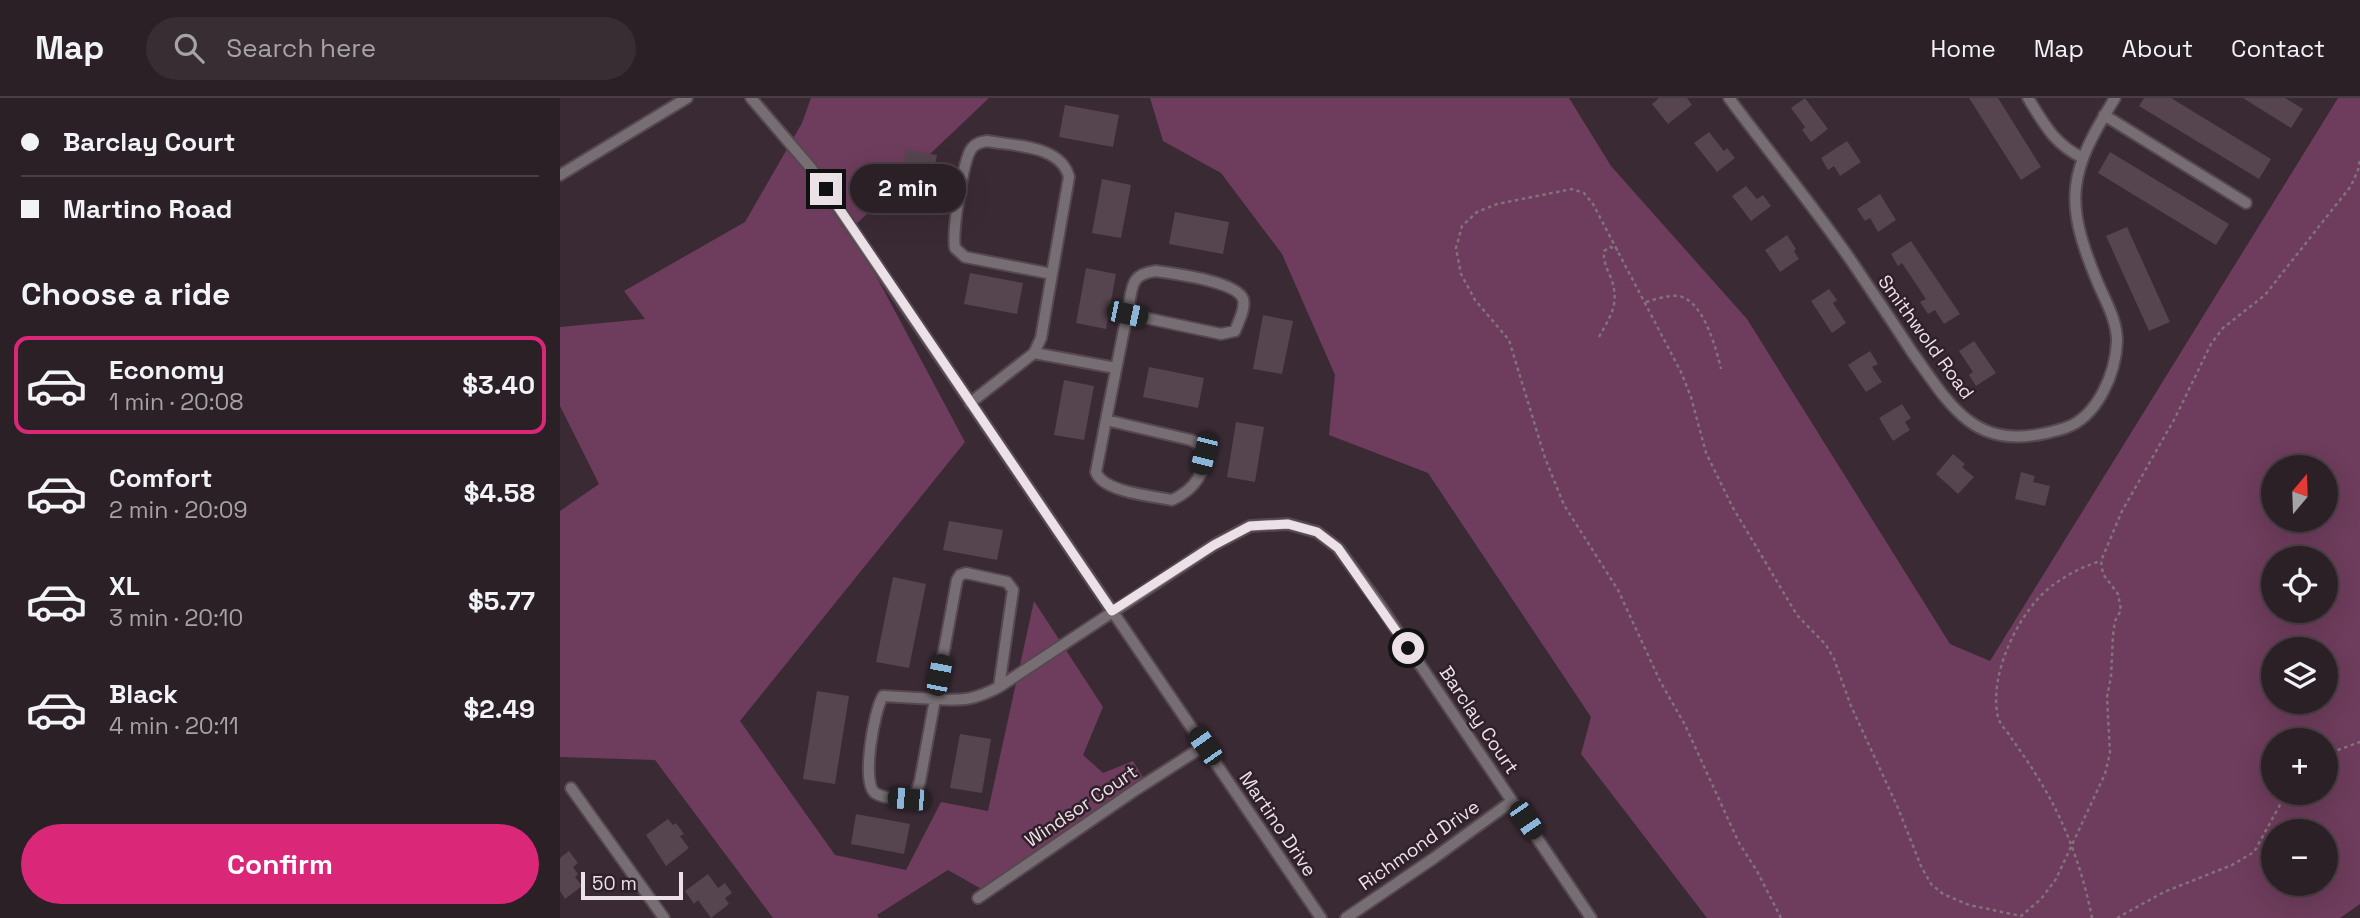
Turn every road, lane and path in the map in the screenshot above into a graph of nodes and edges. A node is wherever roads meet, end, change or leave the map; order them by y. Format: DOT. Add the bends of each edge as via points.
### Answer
graph roads {
  1 [pos="687,98"];
  2 [pos="751,98"];
  3 [pos="1729,98"];
  4 [pos="2028,98"];
  5 [pos="2115,98"];
  6 [pos="2104,115"];
  7 [pos="2083,158"];
  8 [pos="2360,160"];
  9 [pos="560,175"];
  10 [pos="2246,203"];
  11 [pos="1618,250"];
  12 [pos="1052,274"];
  13 [pos="1646,302"];
  14 [pos="1127,314"];
  15 [pos="1598,337"];
  16 [pos="1034,353"];
  17 [pos="1116,369"];
  18 [pos="1721,369"];
  19 [pos="970,403"];
  20 [pos="1106,420"];
  21 [pos="2101,561"];
  22 [pos="1112,611"];
  23 [pos="999,687"];
  24 [pos="935,699"];
  25 [pos="2360,742"];
  26 [pos="1205,746"];
  27 [pos="2338,750"];
  28 [pos="571,788"];
  29 [pos="1512,801"];
  30 [pos="2280,805"];
  31 [pos="2071,847"];
  32 [pos="978,898"];
  33 [pos="664,918"];
  34 [pos="1321,918"];
  35 [pos="1346,918"];
  36 [pos="1591,918"];
  37 [pos="1781,918"];
  38 [pos="2092,918"];
  39 [pos="2117,918"];
  1 -- 9 [label="street"];
  2 -- 19 [label="street, Martino Drive" via="811,168"];
  3 -- 7 [label="street, Smithwold Road" via="1958,412 1971,423 2007,437 2036,437 2070,426 2101,395 2112,371 2115,324 2076,220 2074,195"];
  4 -- 7 [label="street" via="2048,131 2065,149"];
  5 -- 6 [label="street, Smithwold Road"];
  6 -- 7 [label="street, Smithwold Road"];
  6 -- 10 [label="street"];
  8 -- 21 [label="path" via="2351,186 2265,295 2223,328 2211,345 2122,511"];
  11 -- 13 [label="path"];
  11 -- 15 [label="path" via="1610,247 1604,251 1616,298"];
  11 -- 37 [label="path" via="1593,204 1584,193 1572,189 1477,212 1462,226 1456,247 1461,274 1475,300 1509,340 1564,505 1618,590 1739,843"];
  12 -- 12 [label="street" via="1068,170 1047,152 978,143 965,162 955,248 965,257"];
  12 -- 16 [label="street"];
  13 -- 18 [label="path" via="1679,296 1689,300 1708,329"];
  13 -- 31 [label="path" via="1691,397 1706,453 1797,615 1834,659 1931,884 1969,905 2021,916 2056,879"];
  14 -- 14 [label="street" via="1136,277 1142,272 1213,282 1234,289 1244,304 1235,331 1221,334"];
  14 -- 17 [label="street"];
  16 -- 17 [label="street"];
  16 -- 19 [label="street"];
  17 -- 20 [label="street"];
  19 -- 22 [label="street, Martino Drive"];
  20 -- 20 [label="street" via="1096,472 1110,487 1172,500 1193,488 1204,454 1202,446"];
  21 -- 31 [label="path" via="2121,610 2115,621 2106,697 2110,753"];
  21 -- 31 [label="path" via="2052,586 2029,611 2000,667 1995,694 1999,720 2047,793"];
  22 -- 23 [label="street, Barclay Court"];
  22 -- 26 [label="street, Martino Drive"];
  22 -- 29 [label="street, Barclay Court" via="1250,526 1288,524 1317,532 1338,548 1371,592"];
  23 -- 24 [label="street, Barclay Court" via="978,698"];
  23 -- 24 [label="street" via="1013,590 1007,582 966,573 957,580"];
  24 -- 24 [label="street" via="883,696 877,705 869,763 869,784 874,792 908,799 916,793"];
  25 -- 27 [label="path"];
  26 -- 32 [label="street, Windsor Court"];
  26 -- 34 [label="street, Martino Drive"];
  28 -- 33 [label="street"];
  29 -- 35 [label="street, Richmond Drive"];
  29 -- 36 [label="street, Barclay Court"];
  30 -- 39 [label="path" via="2254,852"];
  31 -- 38 [label="path"];
}
